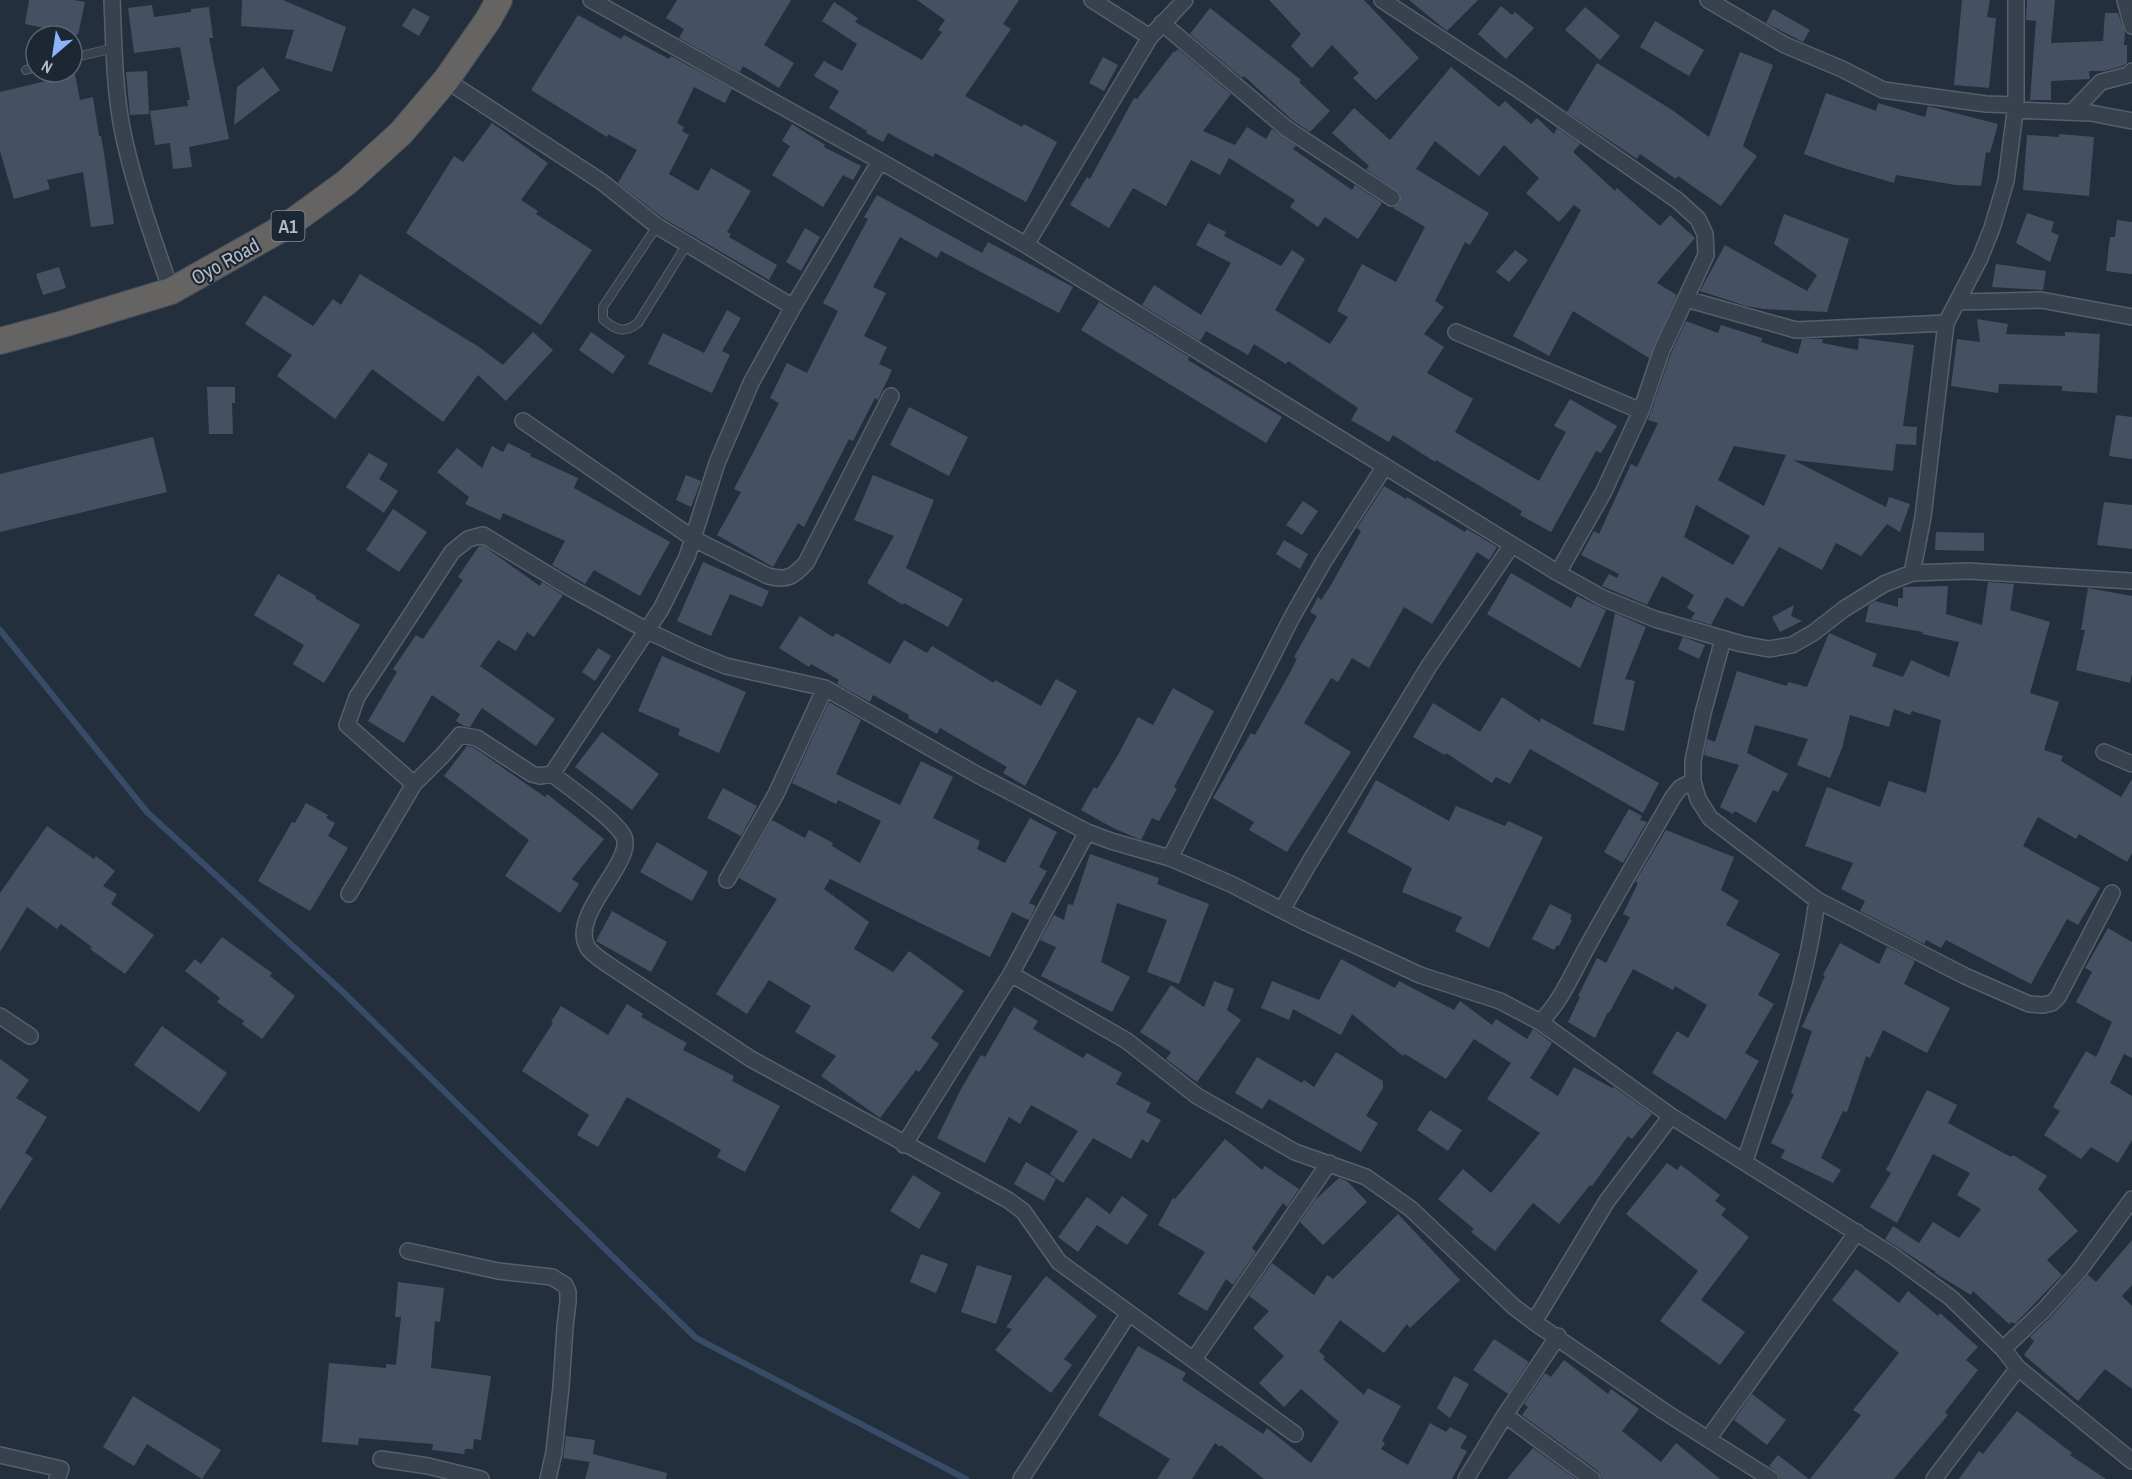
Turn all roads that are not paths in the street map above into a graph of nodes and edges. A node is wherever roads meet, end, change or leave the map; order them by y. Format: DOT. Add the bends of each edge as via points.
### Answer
graph roads {
  1 [pos="112,0"];
  2 [pos="500,0"];
  3 [pos="591,0"];
  4 [pos="1092,0"];
  5 [pos="1185,0"];
  6 [pos="1382,0"];
  7 [pos="1708,0"];
  8 [pos="2016,0"];
  9 [pos="2125,0"];
  10 [pos="1162,22"];
  11 [pos="2132,26"];
  12 [pos="1150,37"];
  13 [pos="114,48"];
  14 [pos="84,55"];
  15 [pos="2132,71"];
  16 [pos="446,80"];
  17 [pos="2016,107"];
  18 [pos="2072,112"];
  19 [pos="2132,121"];
  20 [pos="880,161"];
  21 [pos="1392,198"];
  22 [pos="657,226"];
  23 [pos="687,244"];
  24 [pos="1026,245"];
  25 [pos="171,291"];
  26 [pos="1686,299"];
  27 [pos="1958,302"];
  28 [pos="793,307"];
  29 [pos="2132,317"];
  30 [pos="1946,323"];
  31 [pos="1456,332"];
  32 [pos="0,341"];
  33 [pos="891,396"];
  34 [pos="1641,411"];
  35 [pos="523,421"];
  36 [pos="1385,466"];
  37 [pos="694,539"];
  38 [pos="1512,545"];
  39 [pos="1558,573"];
  40 [pos="1912,573"];
  41 [pos="2132,581"];
  42 [pos="648,631"];
  43 [pos="1723,639"];
  44 [pos="825,688"];
  45 [pos="2104,752"];
  46 [pos="2132,764"];
  47 [pos="552,774"];
  48 [pos="1693,781"];
  49 [pos="414,784"];
  50 [pos="1088,832"];
  51 [pos="1170,858"];
  52 [pos="727,880"];
  53 [pos="2112,893"];
  54 [pos="349,894"];
  55 [pos="1817,900"];
  56 [pos="1282,910"];
  57 [pos="1011,974"];
  58 [pos="0,1016"];
  59 [pos="1540,1022"];
  60 [pos="30,1036"];
  61 [pos="1671,1116"];
  62 [pos="904,1145"];
  63 [pos="1745,1161"];
  64 [pos="1329,1163"];
  65 [pos="2132,1199"];
  66 [pos="1857,1232"];
  67 [pos="408,1251"];
  68 [pos="1130,1313"];
  69 [pos="1534,1322"];
  70 [pos="1558,1336"];
  71 [pos="2003,1348"];
  72 [pos="1194,1359"];
  73 [pos="2018,1368"];
  74 [pos="1505,1415"];
  75 [pos="1295,1434"];
  76 [pos="1708,1439"];
  77 [pos="0,1455"];
  78 [pos="381,1459"];
  79 [pos="2132,1461"];
  80 [pos="1023,1475"];
  81 [pos="57,1479"];
  82 [pos="480,1479"];
  83 [pos="548,1479"];
  84 [pos="1466,1479"];
  85 [pos="1592,1479"];
  86 [pos="1771,1479"];
  87 [pos="1934,1479"];
  1 -- 13 [label="street"];
  2 -- 16 [label="highway, Oyo Road / A1"];
  3 -- 20 [label="street"];
  4 -- 12 [label="street"];
  5 -- 10 [label="street"];
  6 -- 26 [label="street" via="1556,116 1677,200 1698,219 1705,234 1706,255"];
  7 -- 17 [label="street" via="1785,45 1883,90"];
  8 -- 17 [label="street"];
  9 -- 11 [label="street"];
  10 -- 12 [label="street"];
  10 -- 21 [label="street" via="1286,128"];
  12 -- 24 [label="street"];
  13 -- 14 [label="lane"];
  13 -- 25 [label="street" via="122,127 135,184"];
  15 -- 18 [label="street" via="2101,82"];
  16 -- 22 [label="street" via="602,183"];
  16 -- 25 [label="highway, Oyo Road / A1" via="401,133 347,182 288,225"];
  17 -- 18 [label="street"];
  17 -- 27 [label="street" via="2006,181 1992,228"];
  18 -- 19 [label="street"];
  20 -- 24 [label="street"];
  20 -- 28 [label="street"];
  22 -- 23 [label="street"];
  22 -- 23 [label="lane" via="603,307 603,319 619,331 638,323"];
  23 -- 28 [label="street"];
  24 -- 36 [label="street"];
  25 -- 32 [label="highway, Oyo Road / A1"];
  26 -- 30 [label="street" via="1796,330"];
  26 -- 34 [label="street" via="1660,352"];
  27 -- 29 [label="street" via="2041,300"];
  27 -- 30 [label="street"];
  28 -- 37 [label="street" via="730,430"];
  30 -- 40 [label="street" via="1923,517"];
  31 -- 34 [label="street"];
  33 -- 37 [label="street" via="806,563 793,576 768,576"];
  34 -- 39 [label="street" via="1603,493"];
  35 -- 37 [label="street"];
  36 -- 38 [label="street"];
  36 -- 51 [label="street" via="1292,617"];
  37 -- 42 [label="street"];
  38 -- 39 [label="street"];
  38 -- 56 [label="street" via="1429,666"];
  39 -- 43 [label="street" via="1603,598 1655,619"];
  40 -- 41 [label="street" via="1968,571"];
  40 -- 43 [label="street" via="1884,584 1792,645 1769,649"];
  42 -- 44 [label="street" via="726,666"];
  42 -- 47 [label="street"];
  42 -- 49 [label="street" via="483,534 468,539 452,552 371,675 347,724"];
  43 -- 48 [label="street" via="1701,723"];
  44 -- 50 [label="street"];
  44 -- 52 [label="street" via="776,794"];
  45 -- 46 [label="street"];
  47 -- 49 [label="street" via="532,774 477,738 460,735"];
  47 -- 62 [label="street" via="624,836 625,850 586,920 584,938 589,950 751,1059"];
  48 -- 55 [label="street" via="1710,818"];
  48 -- 59 [label="street" via="1672,797 1560,998"];
  49 -- 54 [label="street"];
  50 -- 51 [label="street"];
  50 -- 57 [label="street"];
  51 -- 56 [label="street"];
  53 -- 55 [label="street" via="2058,997 2043,1005 2029,1004 1965,976"];
  55 -- 63 [label="street" via="1811,945 1791,1023"];
  56 -- 59 [label="street" via="1420,975 1500,1001"];
  57 -- 62 [label="street"];
  57 -- 64 [label="street" via="1127,1041 1197,1096 1296,1152"];
  58 -- 60 [label="street"];
  59 -- 61 [label="street"];
  61 -- 63 [label="street"];
  61 -- 69 [label="street" via="1607,1201"];
  62 -- 68 [label="street" via="1023,1211 1059,1262"];
  63 -- 66 [label="street"];
  64 -- 69 [label="street" via="1366,1177 1393,1195"];
  64 -- 72 [label="street"];
  65 -- 71 [label="street" via="2079,1271"];
  66 -- 71 [label="street" via="1951,1298"];
  66 -- 76 [label="street"];
  67 -- 83 [label="street" via="498,1271 552,1277 565,1285 568,1302 561,1387"];
  68 -- 72 [label="street"];
  68 -- 80 [label="street"];
  69 -- 70 [label="street"];
  70 -- 74 [label="street"];
  70 -- 76 [label="street"];
  71 -- 73 [label="street"];
  72 -- 75 [label="street"];
  73 -- 79 [label="street"];
  73 -- 87 [label="street"];
  74 -- 84 [label="street"];
  74 -- 85 [label="street"];
  76 -- 86 [label="street"];
  77 -- 81 [label="street" via="61,1469"];
  78 -- 82 [label="street"];
}
